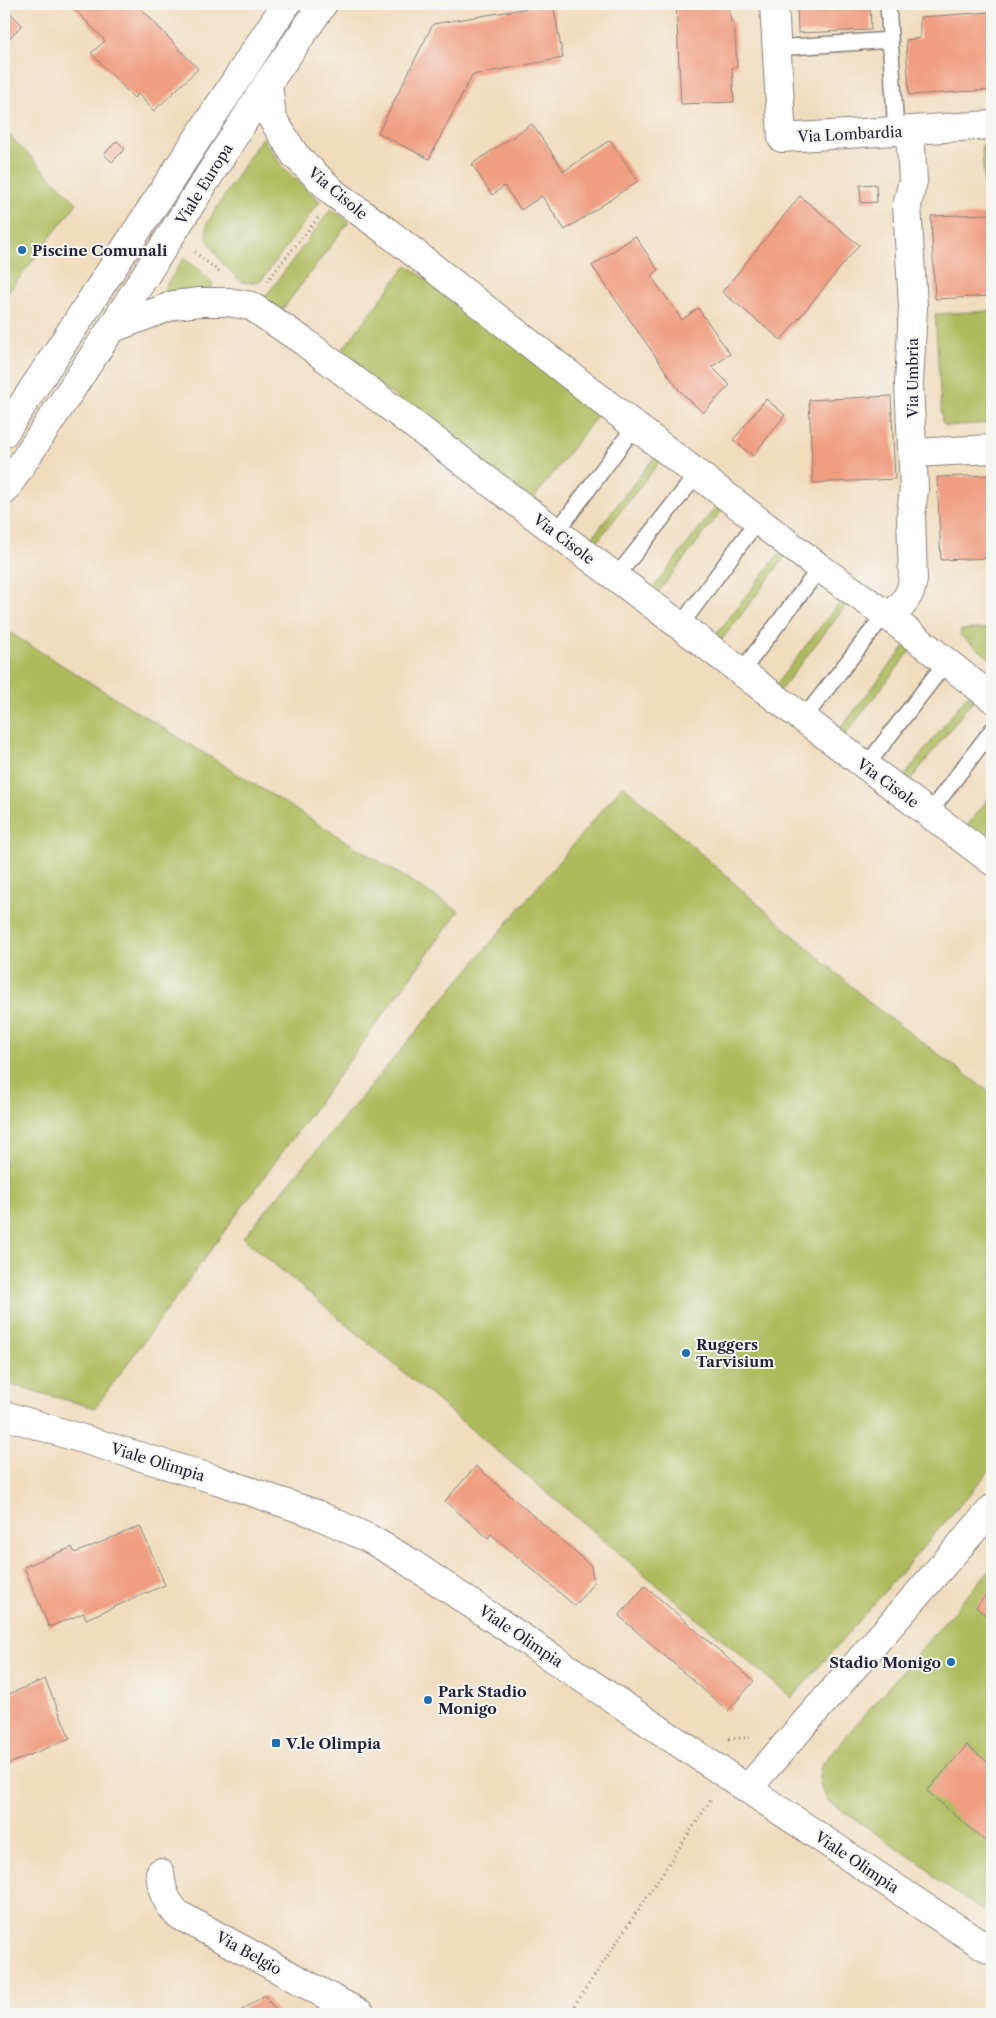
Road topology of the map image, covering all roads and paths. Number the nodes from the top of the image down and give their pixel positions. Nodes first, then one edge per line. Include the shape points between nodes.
1 (323, 4) edge
2 (774, 4) edge
3 (888, 4) edge
4 (281, 5) edge
5 (890, 40) junction
6 (776, 48) junction
7 (268, 83) junction
8 (992, 125) edge
9 (903, 131) junction
10 (322, 213) dead end
11 (262, 288) dead end
12 (111, 329) junction
13 (635, 426) junction
14 (4, 433) edge
15 (992, 449) edge
16 (913, 453) junction
17 (698, 473) junction
18 (9, 503) edge
19 (758, 520) junction
20 (4, 531) edge
21 (556, 533) junction
22 (820, 568) junction
23 (616, 577) junction
24 (888, 616) junction
25 (680, 626) junction
26 (946, 662) junction
27 (741, 672) junction
28 (992, 698) edge
29 (803, 719) junction
30 (992, 730) edge
31 (866, 766) junction
32 (929, 813) junction
33 (992, 861) edge
34 (4, 1415) edge
35 (992, 1509) edge
36 (748, 1788) junction
37 (713, 1798) dead end
38 (160, 1873) dead end
39 (992, 1951) edge
40 (361, 2014) edge
41 (569, 2014) edge

1 - 7 street, Viale Europa
2 - 6 street, Via Lombardia
3 - 5 lane
4 - 14 street, Viale Europa
5 - 6 lane
5 - 9 lane
6 - 9 street, Via Lombardia via 782,138
7 - 12 street, Viale Europa
7 - 13 street, Via Cisole via 272,118 295,155 335,194
8 - 9 street, Via Lombardia
9 - 16 street, Via Umbria via 913,181 908,205 914,306 909,384
10 - 11 path
12 - 18 street, Viale Europa
12 - 21 street, Via Cisole via 174,305 228,302 251,306 303,340
13 - 17 street, Via Cisole
13 - 21 lane
15 - 16 street
16 - 24 street, Via Umbria via 913,580 902,605
17 - 19 street, Via Cisole
17 - 23 lane
18 - 20 path
19 - 22 street, Via Cisole
19 - 25 lane
21 - 23 street, Via Cisole
22 - 24 street, Via Cisole
22 - 27 lane
23 - 25 street, Via Cisole
24 - 26 street, Via Cisole
24 - 29 lane via 878,623
25 - 27 street, Via Cisole
26 - 28 street, Via Cisole
26 - 31 lane
27 - 29 street, Via Cisole
29 - 31 street, Via Cisole
30 - 32 lane
31 - 32 street, Via Cisole
32 - 33 street, Via Cisole
34 - 36 street, Viale Olimpia via 249,1491 343,1526 406,1560
35 - 36 street
36 - 39 street, Viale Olimpia
37 - 41 path
38 - 40 street, Via Belgio via 161,1889 177,1914

